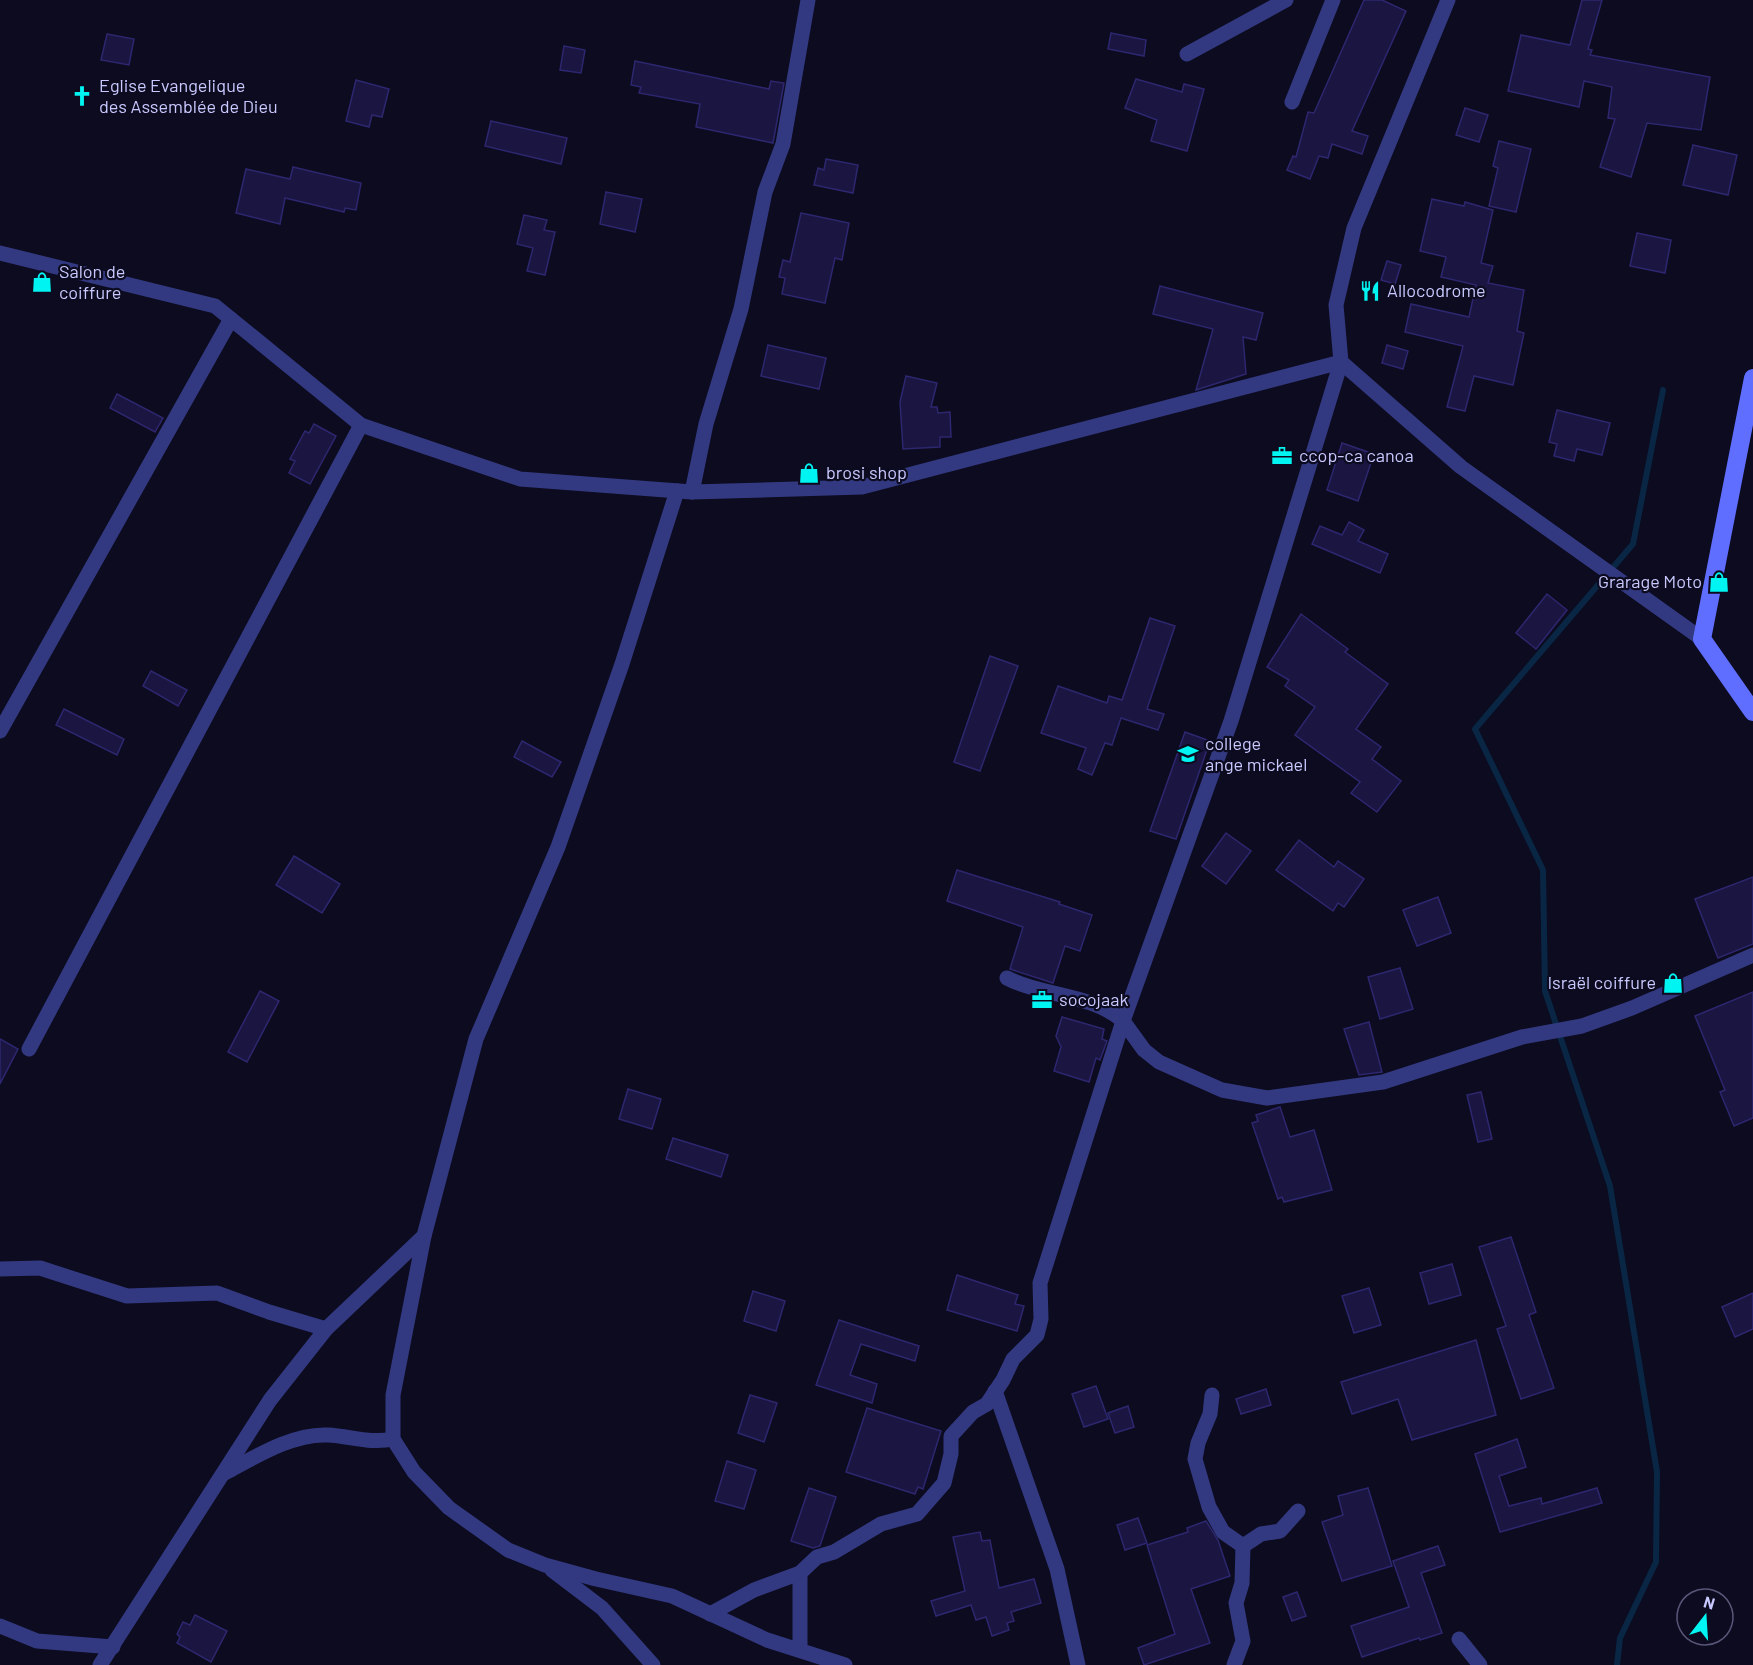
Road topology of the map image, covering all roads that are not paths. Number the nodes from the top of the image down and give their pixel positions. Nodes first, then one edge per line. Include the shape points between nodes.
1 (808, 0) edge
2 (1286, 0) edge
3 (1333, 0) edge
4 (1448, 0) edge
5 (1187, 54) dead end
6 (1292, 102) dead end
7 (0, 253) edge
8 (231, 319) junction
9 (1341, 362) junction
10 (1753, 378) edge
11 (362, 425) junction
12 (684, 491) junction
13 (1702, 639) junction
14 (1753, 712) edge
15 (0, 731) edge
16 (1753, 955) edge
17 (1007, 978) dead end
18 (1124, 1022) junction
19 (29, 1049) dead end
20 (424, 1236) junction
21 (0, 1269) edge
22 (326, 1329) junction
23 (995, 1392) junction
24 (1212, 1395) dead end
25 (393, 1439) junction
26 (225, 1473) junction
27 (1298, 1510) dead end
28 (1243, 1546) junction
29 (545, 1564) junction
30 (800, 1573) junction
31 (710, 1614) junction
32 (0, 1626) edge
33 (1459, 1639) dead end
34 (113, 1647) junction
35 (800, 1650) junction
36 (100, 1665) edge
37 (653, 1665) edge
38 (845, 1665) edge
39 (1078, 1665) edge
40 (1233, 1665) edge
41 (1480, 1665) edge

1 - 12 street via 783,144 765,192 741,309
2 - 5 street
3 - 6 street
4 - 9 street via 1354,228 1336,305
7 - 8 street via 215,306
8 - 11 street
8 - 15 street
9 - 12 street via 862,487
9 - 13 street via 1461,467
9 - 18 street via 1231,720
10 - 13 main road
11 - 12 street via 520,479
11 - 19 street
12 - 20 street via 558,847 476,1039
13 - 14 main road
16 - 18 street via 1581,1026 1522,1038 1383,1082 1267,1098 1222,1089 1159,1062 1144,1050
17 - 18 street via 1116,1014
18 - 23 street via 1040,1283 1040,1327 1037,1335 1012,1359
20 - 22 street
20 - 25 street via 393,1395
21 - 22 street via 40,1268 127,1296 217,1293
22 - 26 street via 270,1400
23 - 30 street via 951,1436 944,1483 917,1515 881,1524 834,1552 817,1557
23 - 39 street via 1057,1569
24 - 28 street via 1195,1459 1209,1507 1223,1532
25 - 26 street via 381,1442 325,1434 292,1442
25 - 29 street via 414,1472 449,1508 508,1550
26 - 34 street
27 - 28 street via 1280,1531 1261,1534
28 - 40 street via 1242,1583 1236,1603 1242,1641
29 - 31 street via 672,1596
29 - 37 street via 602,1608
30 - 31 street via 754,1590
30 - 35 street
31 - 35 street
32 - 34 street via 37,1641
33 - 41 street
34 - 36 street
35 - 38 street

